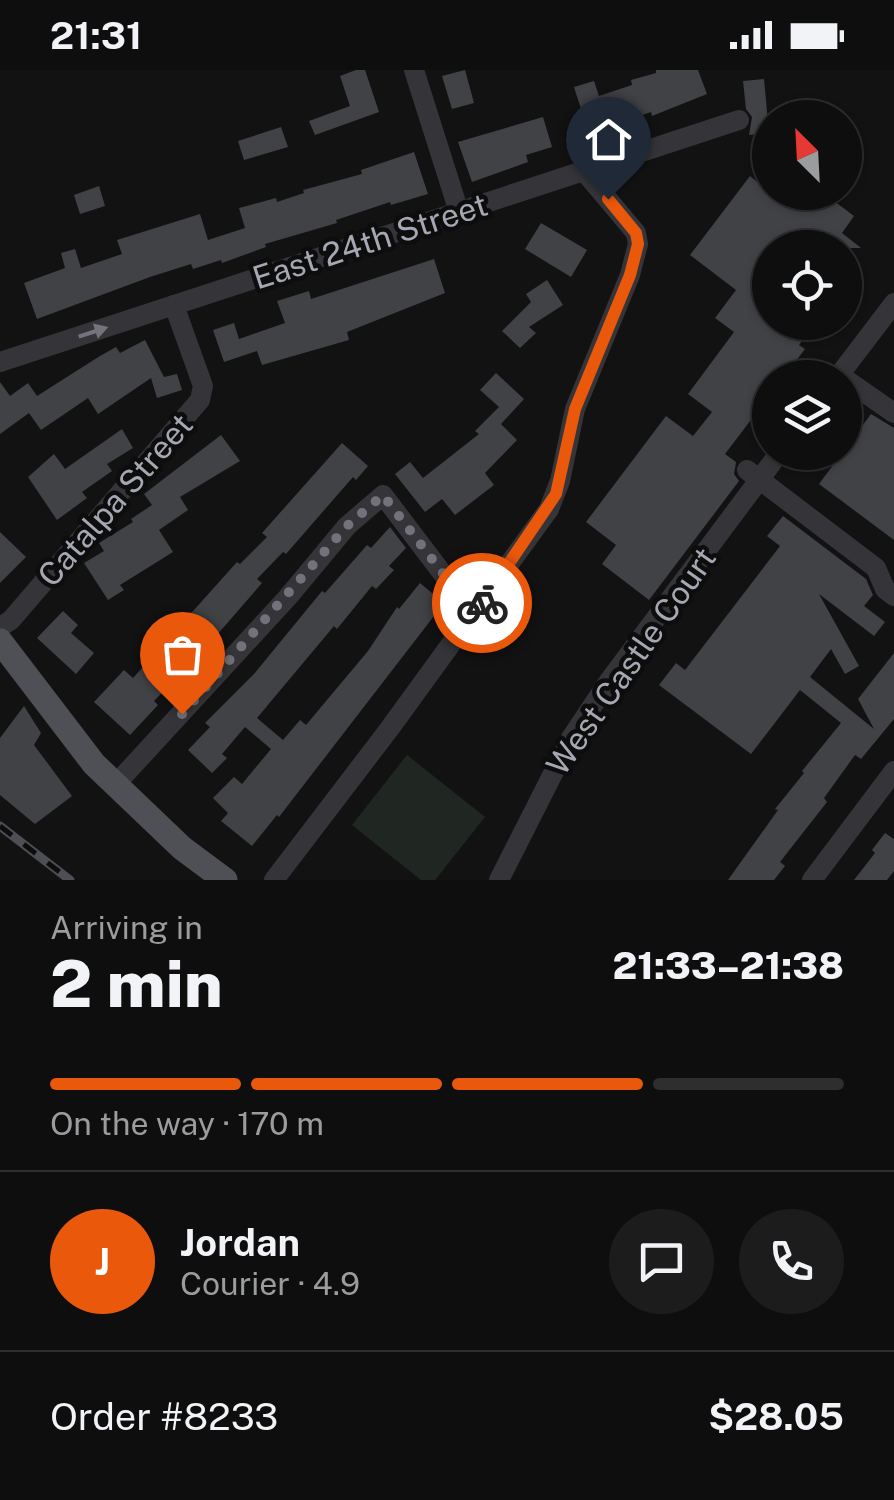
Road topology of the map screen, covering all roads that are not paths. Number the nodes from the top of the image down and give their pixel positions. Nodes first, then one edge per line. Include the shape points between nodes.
1 (414, 70) edge
2 (739, 120) dead end
3 (584, 171) junction
4 (458, 212) junction
5 (894, 302) edge
6 (174, 305) junction
7 (849, 360) edge
8 (0, 362) edge
9 (862, 391) edge
10 (894, 413) edge
11 (758, 470) edge
12 (753, 474) junction
13 (894, 558) edge
14 (886, 587) edge
15 (474, 614) junction
16 (0, 627) edge
17 (0, 641) edge
18 (894, 771) edge
19 (115, 786) junction
20 (224, 880) edge
21 (274, 880) edge
22 (500, 880) edge
23 (812, 880) edge

1 - 4 street
2 - 3 street, East 24th Street
3 - 4 street, East 24th Street
3 - 15 street via 636,233 636,253 575,409 556,494
4 - 6 street, East 24th Street
5 - 7 street
8 -> 6 street, East 24th Street
6 - 16 street, Catalpa Street via 203,386 200,400
9 - 10 street
11 - 12 street, West Castle Court
12 - 14 street via 876,568
12 - 22 street, West Castle Court via 570,738
13 - 14 street
15 - 19 street via 383,495 347,526
15 - 21 street
17 - 19 main road
18 - 23 street
19 - 20 main road

